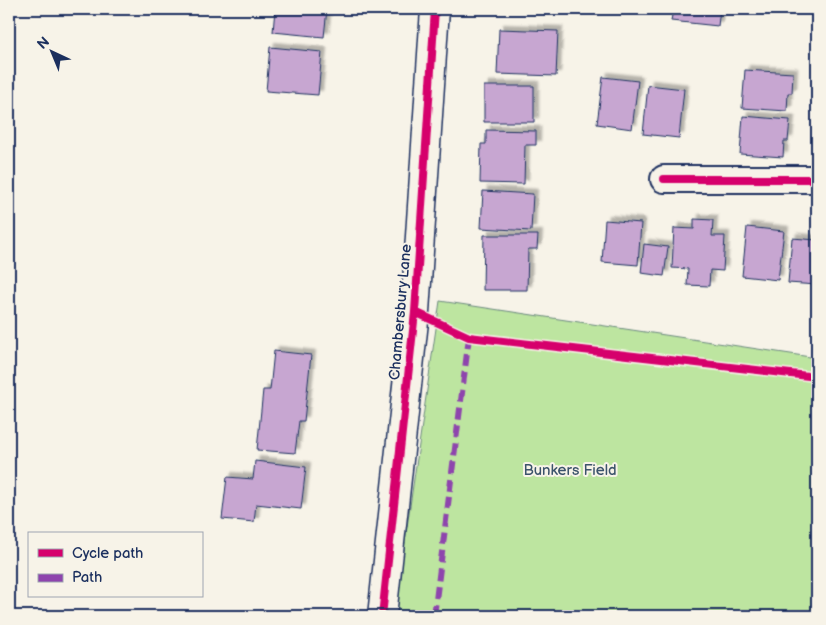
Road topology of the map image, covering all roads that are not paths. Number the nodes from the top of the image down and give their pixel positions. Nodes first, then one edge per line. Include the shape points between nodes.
1 (435, 9) edge
2 (664, 178) dead end
3 (817, 179) edge
4 (382, 616) edge

1 - 4 street, Chambersbury Lane via 415,312
2 - 3 street

